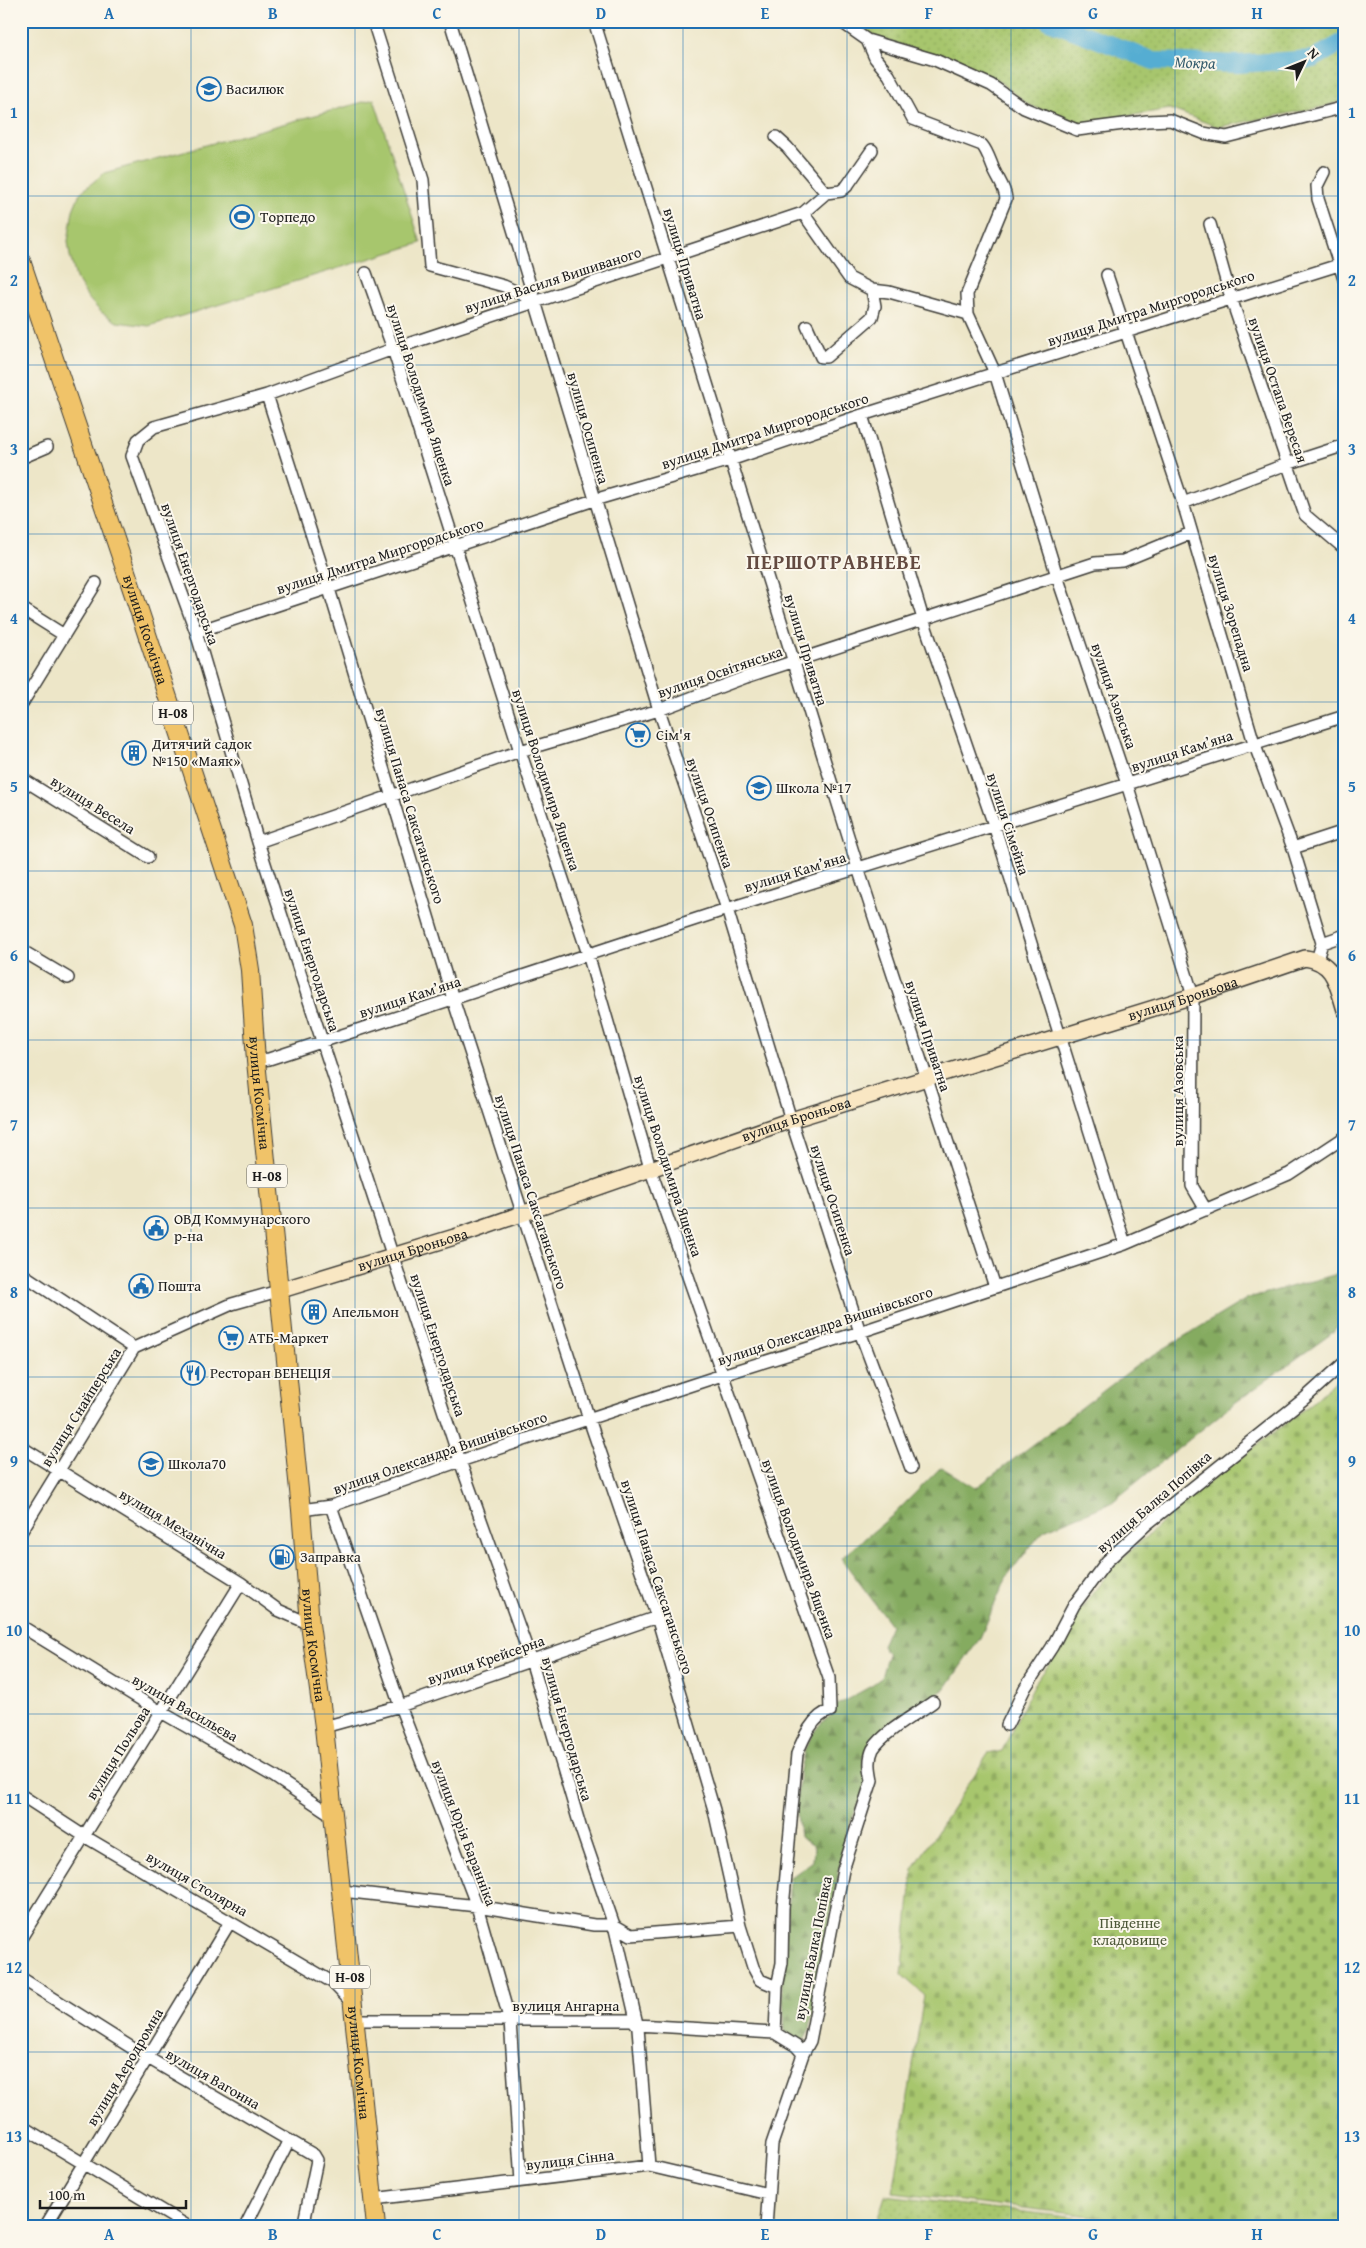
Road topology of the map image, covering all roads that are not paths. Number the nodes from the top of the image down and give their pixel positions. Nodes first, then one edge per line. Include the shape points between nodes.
1 (373, 21) edge
2 (450, 21) edge
3 (594, 21) edge
4 (840, 21) edge
5 (867, 40) junction
6 (1345, 108) edge
7 (776, 137) dead end
8 (872, 150) dead end
9 (1324, 172) dead end
10 (826, 193) junction
11 (803, 213) junction
12 (1210, 224) dead end
13 (667, 258) junction
14 (22, 262) edge
15 (1341, 264) edge
16 (366, 273) dead end
17 (1107, 275) dead end
18 (1345, 282) edge
19 (872, 290) junction
20 (1231, 298) junction
21 (536, 301) junction
22 (968, 314) junction
23 (807, 326) dead end
24 (1126, 333) junction
25 (393, 349) junction
26 (994, 374) junction
27 (267, 395) junction
28 (862, 415) junction
29 (1345, 445) edge
30 (47, 447) dead end
31 (132, 456) joint
32 (21, 458) edge
33 (730, 460) junction
34 (1286, 464) junction
35 (594, 500) junction
36 (1183, 503) junction
37 (1192, 533) junction
38 (454, 547) junction
39 (1345, 549) edge
40 (1058, 576) junction
41 (96, 583) dead end
42 (329, 589) junction
43 (21, 608) edge
44 (922, 619) junction
45 (196, 632) junction
46 (64, 635) junction
47 (794, 662) junction
48 (21, 705) edge
49 (659, 710) junction
50 (1345, 716) edge
51 (1254, 743) junction
52 (520, 751) junction
53 (21, 778) edge
54 (1127, 784) junction
55 (391, 796) junction
56 (994, 825) junction
57 (1345, 831) edge
58 (258, 842) junction
59 (1293, 848) junction
60 (148, 857) dead end
61 (858, 868) junction
62 (726, 909) junction
63 (1345, 935) edge
64 (1322, 943) junction
65 (21, 950) edge
66 (588, 954) junction
67 (1317, 960) junction
68 (68, 978) dead end
69 (1193, 996) junction
70 (453, 999) junction
71 (1345, 1010) edge
72 (1060, 1037) junction
73 (322, 1041) junction
74 (256, 1061) junction
75 (926, 1077) junction
76 (791, 1120) junction
77 (1345, 1137) edge
78 (650, 1168) junction
79 (1206, 1210) junction
80 (522, 1213) junction
81 (1125, 1244) junction
82 (393, 1257) junction
83 (21, 1273) edge
84 (994, 1286) junction
85 (278, 1291) junction
86 (860, 1332) junction
87 (134, 1348) junction
88 (1345, 1362) edge
89 (722, 1375) junction
90 (589, 1419) junction
91 (21, 1447) edge
92 (460, 1461) junction
93 (911, 1468) dead end
94 (58, 1472) junction
95 (330, 1506) junction
96 (301, 1510) junction
97 (21, 1532) edge
98 (241, 1583) junction
99 (657, 1617) junction
100 (310, 1624) junction
101 (21, 1626) edge
102 (532, 1660) junction
103 (933, 1702) dead end
104 (400, 1706) junction
105 (161, 1712) junction
106 (1007, 1725) dead end
107 (324, 1727) junction
108 (21, 1795) edge
109 (333, 1816) junction
110 (84, 1836) junction
111 (342, 1891) junction
112 (477, 1906) junction
113 (230, 1922) junction
114 (614, 1925) junction
115 (740, 1926) junction
116 (21, 1938) edge
117 (21, 1978) edge
118 (777, 1987) junction
119 (354, 2012) junction
120 (510, 2021) junction
121 (637, 2025) junction
122 (775, 2033) junction
123 (803, 2054) junction
124 (148, 2058) junction
125 (21, 2126) edge
126 (289, 2140) junction
127 (84, 2163) junction
128 (649, 2166) junction
129 (521, 2181) junction
130 (768, 2194) junction
131 (373, 2199) junction
132 (45, 2227) edge
133 (188, 2227) edge
134 (245, 2227) edge
135 (303, 2227) edge
136 (376, 2227) edge
137 (766, 2227) edge

1 - 21 street via 423,180 430,266 504,286
2 - 21 street, вулиця Осипенка
3 - 13 street, вулиця Приватна
4 - 5 street
5 - 6 street via 934,60 991,85 1024,108 1077,130 1170,120 1203,133 1226,137
5 - 22 street via 913,119 982,145 1002,181 1006,199 967,294
7 - 10 street
8 - 10 street via 847,186 841,191
9 - 15 street via 1318,186 1318,200
10 - 11 street
11 - 13 street, вулиця Василя Вишиваного
11 - 19 street via 848,278
12 - 20 street, вулиця Остапа Вересая
13 - 21 street, вулиця Василя Вишиваного
13 - 33 street, вулиця Приватна
14 - 74 main road, вулиця Космічна / Н-08 via 243,925 250,970
15 - 18 street
15 - 20 street, вулиця Дмитра Миргородського
16 - 25 street, вулиця Володимира Ященка
17 - 24 street, вулиця Зорепадна
19 - 22 street
19 - 23 street via 872,317 826,357 817,353
20 - 24 street, вулиця Дмитра Миргородського
20 - 34 street, вулиця Остапа Вересая
21 - 25 street, вулиця Василя Вишиваного
21 - 35 street, вулиця Осипенка
22 - 26 street, вулиця Азовська
24 - 26 street, вулиця Дмитра Миргородського
24 - 36 street, вулиця Зорепадна
25 - 27 street, вулиця Василя Вишиваного
25 - 38 street, вулиця Володимира Ященка
26 - 28 street, вулиця Дмитра Миргородського
26 - 40 street, вулиця Азовська
27 - 31 street, вулиця Василя Вишиваного via 154,427 138,440
27 - 42 street, вулиця Панаса Саксаганського
28 - 33 street, вулиця Дмитра Миргородського
28 - 44 street, вулиця Сімейна
29 - 34 street
30 - 32 street
31 - 45 street, вулиця Енергодарська
33 - 35 street, вулиця Дмитра Миргородського
33 - 47 street, вулиця Приватна
34 - 36 street
34 - 39 street, вулиця Остапа Вересая via 1305,515
35 - 38 street, вулиця Дмитра Миргородського
35 - 49 street, вулиця Осипенка
36 - 37 street, вулиця Зорепадна
37 - 40 street, вулиця Освітянська via 1123,561 1095,563
37 - 51 street, вулиця Зорепадна
38 - 42 street, вулиця Дмитра Миргородського
38 - 52 street, вулиця Володимира Ященка
40 - 44 street, вулиця Освітянська
40 - 54 street, вулиця Азовська
41 - 46 street
42 - 45 street, вулиця Дмитра Миргородського
42 - 55 street, вулиця Панаса Саксаганського
43 - 46 street
44 - 47 street, вулиця Освітянська
44 - 56 street, вулиця Сімейна
45 - 58 street, вулиця Енергодарська
46 - 48 street
47 - 49 street, вулиця Освітянська
47 - 61 street, вулиця Приватна
49 - 52 street, вулиця Освітянська
49 - 62 street, вулиця Осипенка
50 - 51 street, вулиця Кам’яна
51 - 54 street, вулиця Кам’яна
51 - 59 street, вулиця Зорепадна
52 - 55 street, вулиця Освітянська
52 - 66 street, вулиця Володимира Ященка
53 - 60 street, вулиця Весела
54 - 56 street, вулиця Кам’яна
54 - 69 street, вулиця Азовська
55 - 58 street, вулиця Освітянська
55 - 70 street, вулиця Панаса Саксаганського
56 - 61 street, вулиця Кам’яна
56 - 72 street, вулиця Сімейна
57 - 59 street
58 - 73 street, вулиця Енергодарська
59 - 64 street, вулиця Зорепадна
61 - 62 street, вулиця Кам’яна
61 - 75 street, вулиця Приватна
62 - 66 street, вулиця Кам’яна
62 - 76 street, вулиця Осипенка
63 - 64 street
64 - 67 street
65 - 68 street
66 - 70 street, вулиця Кам’яна
66 - 78 street, вулиця Володимира Ященка
67 - 69 street, вулиця Броньова via 1305,958
67 - 71 street via 1331,972
69 - 72 street, вулиця Броньова
69 - 79 street, вулиця Азовська via 1192,1186
70 - 73 street, вулиця Кам’яна
70 - 80 street, вулиця Панаса Саксаганського
72 - 75 street, вулиця Броньова
72 - 81 street, вулиця Сімейна
73 - 74 street, вулиця Кам’яна
73 - 82 street, вулиця Енергодарська
74 - 85 main road, вулиця Космічна / Н-08
75 - 76 street, вулиця Броньова
75 - 84 street, вулиця Приватна
76 - 78 street, вулиця Броньова
76 - 86 street, вулиця Осипенка
77 - 79 street, вулиця Олександра Вишнівського via 1288,1174
78 - 80 street, вулиця Броньова
78 - 89 street, вулиця Володимира Ященка
79 - 81 street, вулиця Олександра Вишнівського
80 - 82 street, вулиця Броньова
80 - 90 street, вулиця Панаса Саксаганського
81 - 84 street, вулиця Олександра Вишнівського
82 - 85 street, вулиця Броньова
82 - 92 street, вулиця Енергодарська
83 - 87 street
84 - 86 street, вулиця Олександра Вишнівського
85 - 87 street via 232,1304
85 - 96 main road, вулиця Космічна / Н-08
86 - 89 street, вулиця Олександра Вишнівського
86 - 93 street, вулиця Осипенка
87 - 94 street, вулиця Снайперська
88 - 106 street, вулиця Балка Попівка via 1306,1398 1148,1524 1107,1561 1074,1605
89 - 90 street, вулиця Олександра Вишнівського
89 - 118 street, вулиця Володимира Ященка via 829,1678 830,1711 820,1714 802,1740 797,1754 782,1963
90 - 92 street, вулиця Олександра Вишнівського
90 - 99 street, вулиця Панаса Саксаганського
91 - 94 street, вулиця Механічна
92 - 95 street, вулиця Олександра Вишнівського
92 - 102 street, вулиця Енергодарська
94 - 97 street, вулиця Снайперська
94 - 98 street, вулиця Механічна
95 - 96 street, вулиця Олександра Вишнівського
95 - 104 street, вулиця Юрія Баранніка
96 - 100 main road, вулиця Космічна / Н-08
98 - 100 street, вулиця Механічна via 278,1610
98 - 105 street, вулиця Польова
99 - 102 street, вулиця Крейсерна
99 - 115 street, вулиця Панаса Саксаганського via 714,1810
100 - 107 main road, вулиця Космічна / Н-08
101 - 105 street, вулиця Васильєва
102 - 104 street, вулиця Крейсерна
102 - 114 street, вулиця Енергодарська via 581,1829
103 - 123 street, вулиця Балка Попівка via 872,1750 869,1765 872,1780 843,1870 818,2007 810,2042
104 - 107 street, вулиця Крейсерна
104 - 112 street, вулиця Юрія Баранніка
105 - 109 street, вулиця Васильєва via 273,1776
105 - 110 street, вулиця Польова
107 - 109 main road, вулиця Космічна / Н-08
108 - 110 street, вулиця Столярна
109 - 111 main road, вулиця Космічна / Н-08
110 - 113 street, вулиця Столярна
110 - 116 street, вулиця Польова
111 - 112 street
111 - 119 main road, вулиця Космічна / Н-08
112 - 114 street via 558,1921
112 - 120 street, вулиця Юрія Баранніка
113 - 119 street, вулиця Столярна via 332,1982
113 - 124 street, вулиця Аеродромна
114 - 115 street via 631,1935
114 - 121 street, вулиця Енергодарська
115 - 118 street, вулиця Панаса Саксаганського via 760,1980
117 - 124 street, вулиця Вагонна
118 - 122 street, вулиця Володимира Ященка
119 - 120 street, вулиця Ангарна
119 - 131 main road, вулиця Космічна / Н-08
120 - 121 street, вулиця Ангарна via 633,2020
120 - 129 street, вулиця Юрія Баранніка
121 - 122 street, вулиця Ангарна
121 - 128 street, вулиця Енергодарська
122 - 123 street
123 - 130 street, вулиця Балка Попівка via 772,2144
124 - 126 street, вулиця Вагонна
124 - 127 street, вулиця Аеродромна
125 - 127 street
126 - 134 street
126 - 135 street, вулиця Вагонна via 317,2160
127 - 132 street, вулиця Аеродромна
127 - 133 street
128 - 129 street, вулиця Сінна
128 - 130 street, вулиця Сінна
129 - 131 street, вулиця Сінна
130 - 137 street, вулиця Балка Попівка
131 - 136 main road, вулиця Космічна / Н-08

